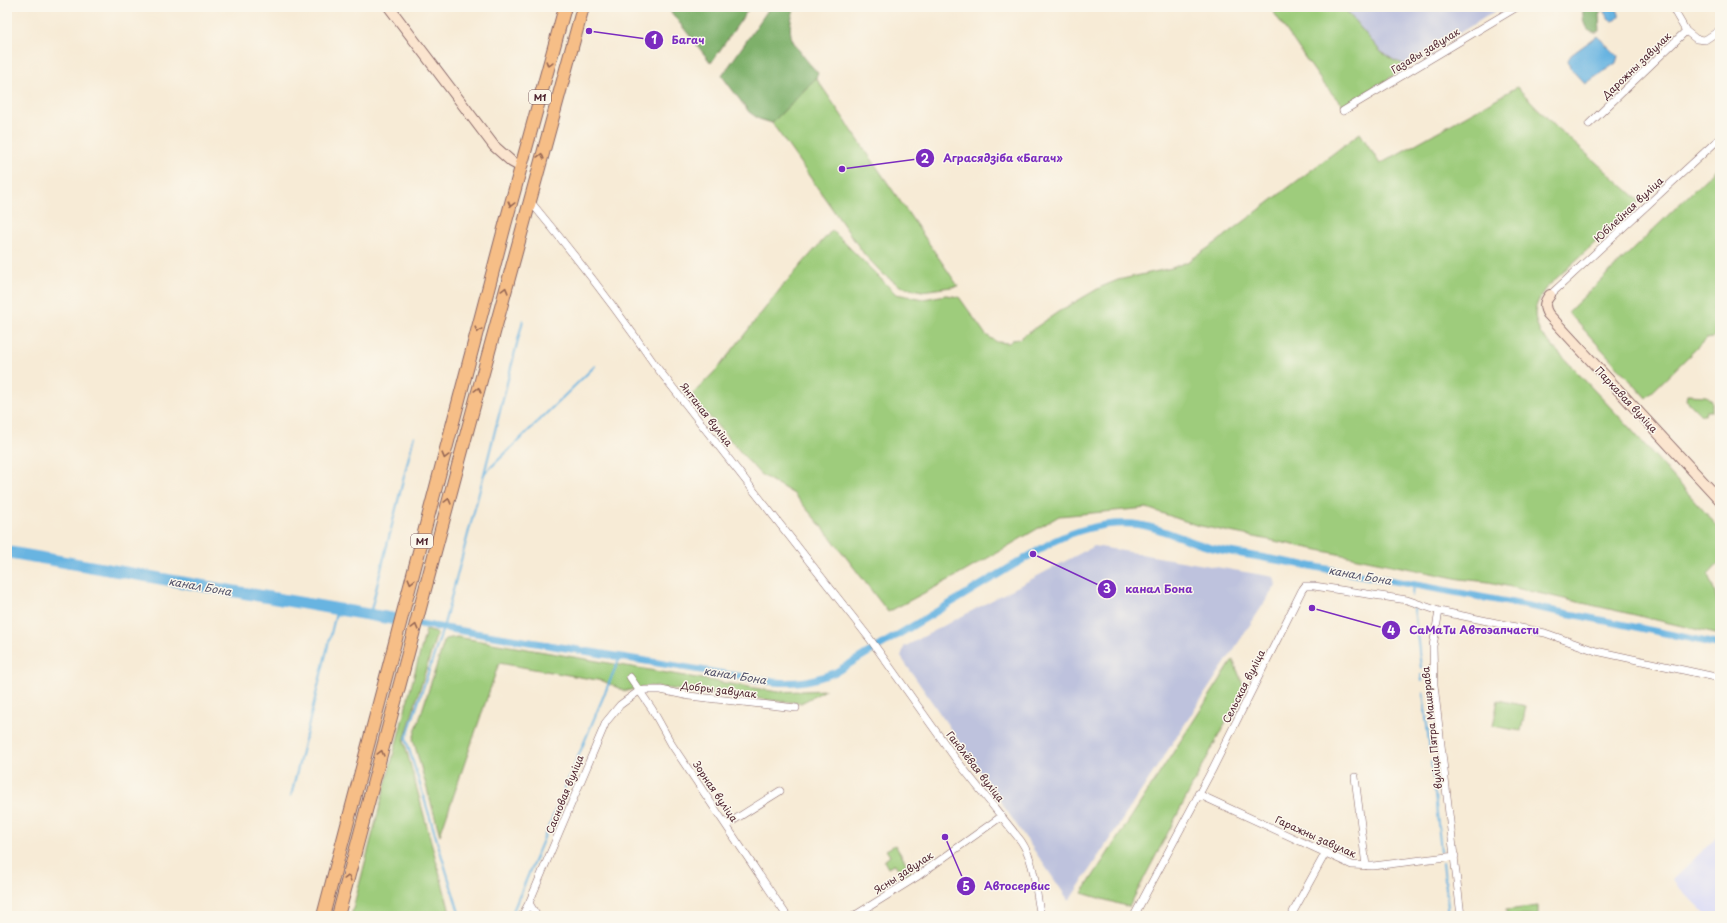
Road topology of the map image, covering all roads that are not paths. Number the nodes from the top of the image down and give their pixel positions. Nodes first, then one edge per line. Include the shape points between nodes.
1 (389, 7) edge
2 (565, 7) edge
3 (583, 7) edge
4 (1517, 7) edge
5 (1672, 7) edge
6 (1720, 30) edge
7 (1686, 31) junction
8 (1343, 111) dead end
9 (1589, 124) dead end
10 (1720, 138) edge
11 (521, 167) junction
12 (530, 201) junction
13 (1550, 295) joint
14 (1720, 500) edge
15 (1439, 611) junction
16 (870, 639) joint
17 (630, 677) dead end
18 (1720, 678) edge
19 (639, 691) junction
20 (796, 708) dead end
21 (1355, 777) dead end
22 (780, 790) dead end
23 (1198, 794) junction
24 (1002, 816) junction
25 (726, 825) junction
26 (1326, 852) junction
27 (1455, 856) junction
28 (1366, 866) junction
29 (530, 903) junction
30 (1293, 912) dead end
31 (323, 916) edge
32 (338, 916) edge
33 (522, 916) edge
34 (537, 916) edge
35 (787, 916) edge
36 (854, 916) edge
37 (1041, 916) edge
38 (1134, 916) edge
39 (1461, 916) edge

1 - 11 street via 494,146
2 -> 11 highway, М1
12 -> 3 highway, М1
4 - 8 street, Газавы завулак
5 - 7 street
6 - 7 street, Дарожны завулак via 1705,40 1696,39
7 - 9 street, Дарожны завулак
10 - 13 street, Юбілейная вуліца
11 -> 31 highway, М1
12 - 16 street, Янтаная вуліца
32 -> 12 highway, М1
13 - 14 street, Паркавая вуліца via 1545,304 1548,314
15 - 18 street via 1545,633 1596,651
15 - 23 street, Сельская вуліца via 1407,600 1305,586
15 - 27 street, вуліца Пятра Машэрава via 1433,646 1434,685
16 - 24 street, Гандлёвая вуліца via 955,758
17 - 19 street, Зорная вуліца
19 - 20 street, Добры завулак via 661,690 689,696
19 - 25 street, Зорная вуліца
19 - 29 street, Сасновая вуліца via 620,705 606,722
21 - 28 street
22 - 25 street
23 - 26 street, Гаражны завулак
23 - 38 street, Сельская вуліца
24 - 36 street, Ясны завулак via 918,876
24 - 37 street, Гандлёвая вуліца via 1027,850
25 - 35 street, Зорная вуліца
26 - 28 street, Гаражны завулак via 1352,865
26 - 30 street
27 - 28 street, Гаражны завулак
27 - 39 street, вуліца Пятра Машэрава
29 - 33 street, Сасновая вуліца
29 - 34 street

